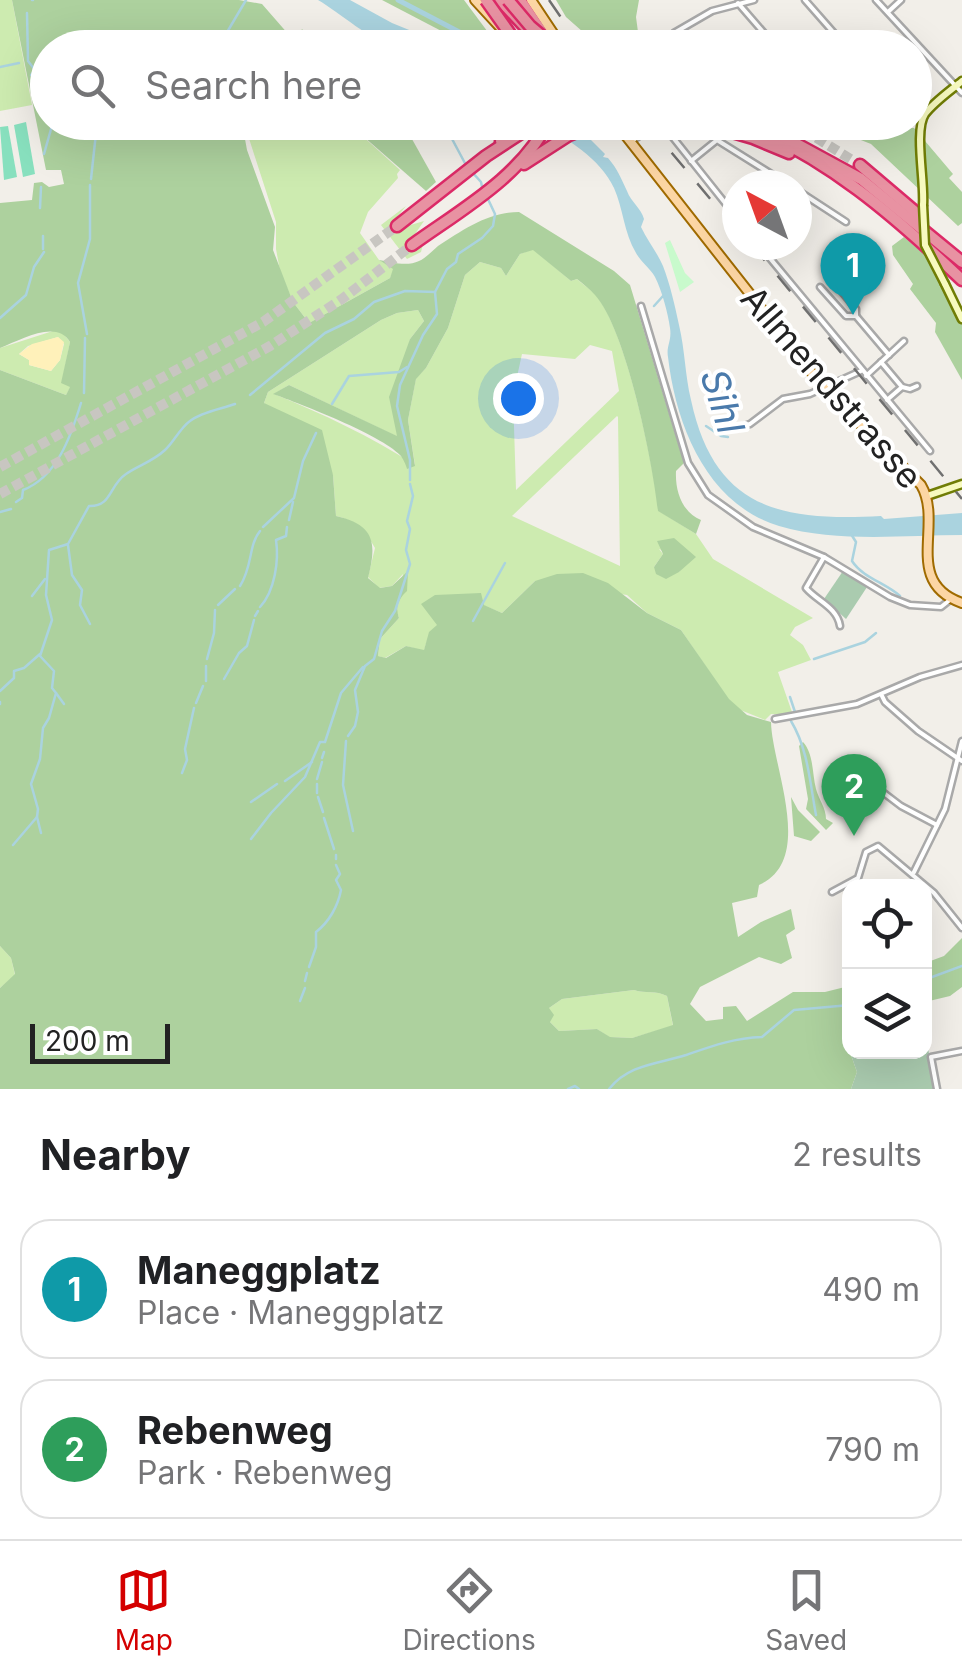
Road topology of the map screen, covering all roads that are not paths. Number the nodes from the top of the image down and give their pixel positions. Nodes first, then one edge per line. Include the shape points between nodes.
1 (475, 0) edge
2 (486, 0) edge
3 (500, 0) edge
4 (508, 0) edge
5 (520, 0) edge
6 (530, 0) edge
7 (754, 0) edge
8 (805, 0) edge
9 (876, 0) edge
10 (901, 0) edge
11 (738, 3) junction
12 (888, 12) junction
13 (500, 30) edge
14 (508, 30) edge
15 (533, 30) edge
16 (534, 30) edge
17 (541, 30) edge
18 (544, 30) edge
19 (679, 30) edge
20 (761, 30) edge
21 (831, 30) edge
22 (905, 30) edge
23 (932, 58) edge
24 (960, 87) edge
25 (932, 107) edge
26 (500, 140) edge
27 (510, 140) edge
28 (538, 140) edge
29 (560, 140) edge
30 (634, 140) edge
31 (676, 140) edge
32 (756, 140) edge
33 (778, 140) edge
34 (790, 140) edge
35 (921, 140) edge
36 (631, 142) joint
37 (486, 156) junction
38 (691, 161) junction
39 (860, 165) tunnel mouth
40 (765, 170) edge
41 (848, 183) junction
42 (494, 184) junction
43 (722, 199) edge
44 (812, 200) edge
45 (846, 222) dead end
46 (397, 226) tunnel mouth
47 (412, 245) tunnel mouth
48 (771, 260) edge
49 (962, 262) edge
50 (962, 280) edge
51 (834, 282) dead end
52 (820, 287) dead end
53 (641, 306) dead end
54 (856, 316) junction
55 (962, 319) edge
56 (904, 341) dead end
57 (889, 355) junction
58 (881, 362) junction
59 (862, 371) junction
60 (866, 376) junction
61 (916, 386) dead end
62 (822, 387) junction
63 (902, 387) junction
64 (887, 400) junction
65 (738, 428) dead end
66 (930, 451) dead end
67 (962, 484) edge
68 (927, 496) junction
69 (824, 557) junction
70 (951, 599) junction
71 (962, 603) edge
72 (840, 626) dead end
73 (962, 665) edge
74 (882, 696) junction
75 (775, 720) dead end
76 (962, 741) edge
77 (959, 760) edge
78 (854, 772) dead end
79 (937, 825) junction
80 (913, 872) junction
81 (832, 892) dead end
82 (962, 928) edge
83 (962, 1051) edge
84 (937, 1089) edge

1 - 13 main road
2 - 14 highway, bridge
3 - 15 highway, bridge
4 - 16 highway, bridge
5 - 17 highway, bridge
6 - 18 main road
7 - 11 street
8 - 21 street
9 - 12 street
10 - 12 street
11 - 19 street
11 - 20 street
12 - 22 street
23 - 24 street
24 - 25 main road, bridge
26 - 37 highway
27 - 37 highway
28 - 42 highway
29 - 42 highway
30 - 36 street
31 - 38 street
32 - 41 highway
33 - 41 highway
34 - 49 highway via 861,179
35 - 55 main road, bridge via 924,245
36 - 62 main road, Allmendstrasse
37 - 46 highway
38 - 40 street via 716,140
38 - 43 street
39 - 49 highway
41 - 50 highway
42 - 47 highway
44 - 45 street
48 - 59 street
51 - 54 street
52 - 54 street via 846,316
53 - 69 street via 700,486 753,526
54 - 57 street
56 - 57 street
57 - 58 street
58 - 60 street
58 - 63 street
59 - 60 street
59 - 62 street
60 - 64 street
61 - 63 street
62 - 65 street via 783,399
62 - 68 main road, Allmendstrasse
63 - 64 street
64 - 66 street
67 - 68 main road
68 - 70 main road, Allmendstrasse via 933,581
69 - 70 street via 904,604 941,608
69 - 72 street via 806,588 828,605
70 - 71 main road
73 - 74 street
74 - 75 street
74 - 77 street
76 - 77 street
77 - 79 street
78 - 79 street
79 - 80 street
80 - 81 street via 874,846 858,878
80 - 82 street
83 - 84 street via 930,1057

